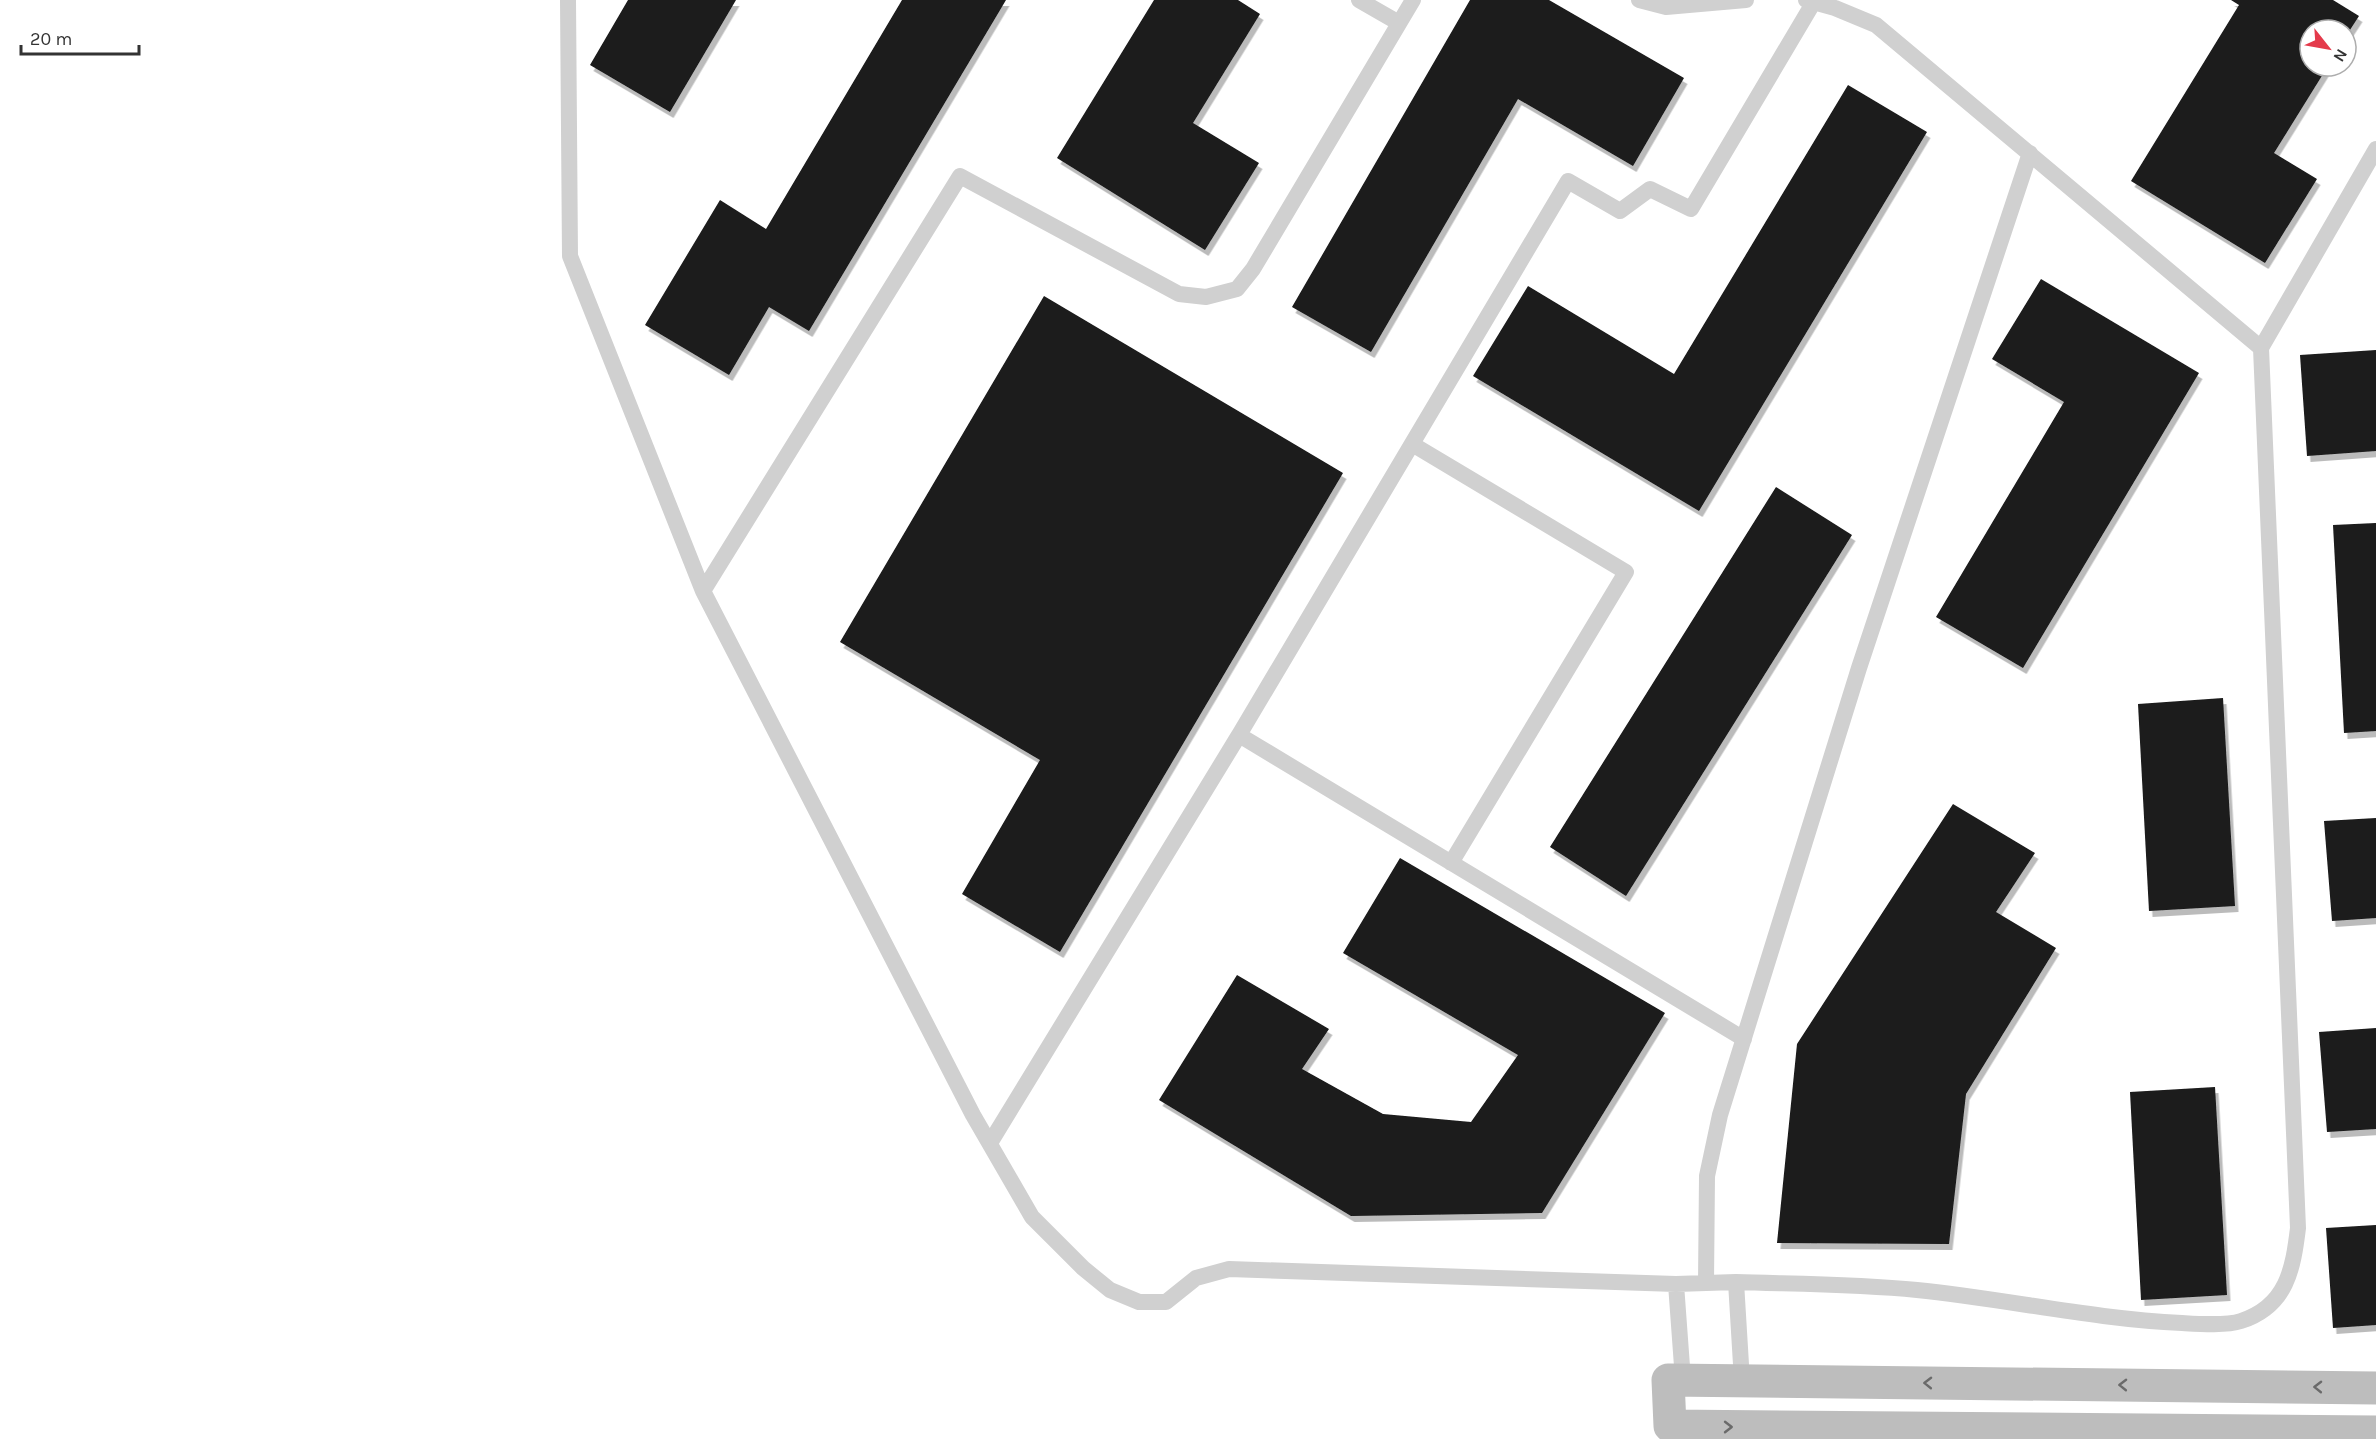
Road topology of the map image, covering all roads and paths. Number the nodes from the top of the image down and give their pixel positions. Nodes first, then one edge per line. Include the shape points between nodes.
1 (568, 0) edge
2 (1359, 0) edge
3 (1413, 0) edge
4 (1639, 0) edge
5 (1746, 0) edge
6 (1811, 1) edge
7 (1399, 23) junction
8 (2376, 149) edge
9 (2030, 153) junction
10 (2261, 348) junction
11 (1412, 444) junction
12 (702, 591) junction
13 (1239, 735) junction
14 (1451, 863) junction
15 (1744, 1039) junction
16 (990, 1143) junction
17 (1736, 1282) junction
18 (1706, 1283) junction
19 (1676, 1284) junction
20 (1683, 1380) junction
21 (1742, 1381) junction
22 (2376, 1388) edge
23 (2376, 1432) edge

1 - 12 lane via 570,256
2 - 7 lane
3 - 7 lane
4 - 5 lane via 1665,7
6 - 9 lane via 1876,26
6 - 11 lane via 1691,209 1650,189 1620,211 1568,181
7 - 12 lane via 1237,289 1206,297 1179,294 960,176
8 - 10 lane
9 - 10 lane
9 - 15 lane via 1859,668
10 - 17 lane via 2298,1228 2294,1263 2285,1288 2265,1308 2240,1322 2203,1324 2145,1322 1916,1290
11 - 13 lane
11 - 14 lane via 1626,572
12 - 16 lane
13 - 14 lane
13 - 16 lane
14 - 15 lane
15 - 18 lane via 1720,1115 1707,1176
16 - 19 lane via 1032,1217 1083,1269 1110,1290 1138,1302 1166,1302 1196,1278 1229,1269
17 - 18 lane
17 - 21 lane
18 - 19 lane
19 - 20 lane
20 - 21 street
20 -> 23 street via 1668,1380 1670,1426
22 -> 21 street

